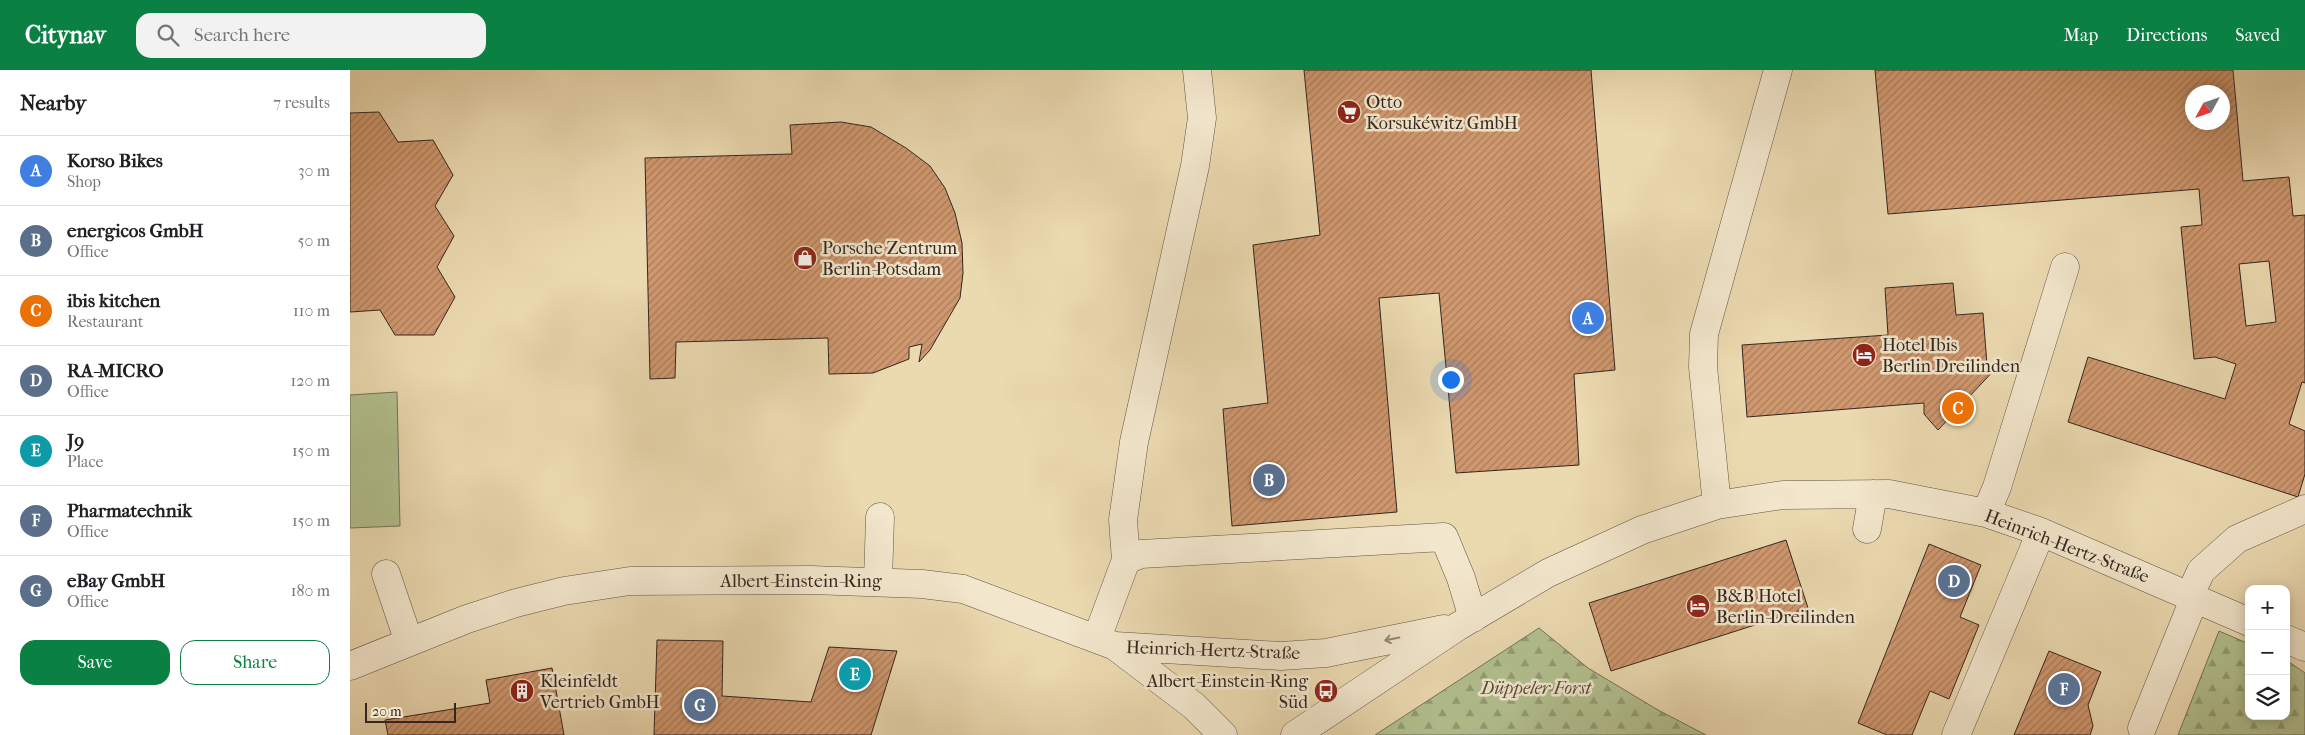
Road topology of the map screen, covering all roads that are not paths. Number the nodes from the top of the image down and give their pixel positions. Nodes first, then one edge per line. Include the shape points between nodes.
1 (1197, 70) edge
2 (1778, 70) edge
3 (2065, 267) dead end
4 (1872, 494) junction
5 (1718, 505) junction
6 (2305, 509) edge
7 (1986, 512) junction
8 (880, 517) dead end
9 (1867, 529) dead end
10 (2041, 532) junction
11 (1126, 560) junction
12 (386, 574) dead end
13 (878, 581) junction
14 (2193, 596) junction
15 (2245, 620) edge
16 (1465, 622) junction
17 (2290, 641) edge
18 (409, 642) junction
19 (1106, 642) junction
20 (2305, 648) edge
21 (350, 666) edge
22 (2142, 728) dead end
23 (1222, 734) edge
24 (1295, 735) edge
25 (1956, 735) edge

1 - 11 street via 1202,118 1195,166 1128,441 1123,520
2 - 5 street via 1704,334 1703,367
3 - 7 street via 1997,487
4 - 5 street, Heinrich-Hertz-Straße via 1784,495
4 - 7 street, Heinrich-Hertz-Straße via 1890,494
4 - 9 street
5 - 16 street, Heinrich-Hertz-Straße via 1642,530 1548,573
6 - 14 street via 2237,540 2201,571
7 - 10 street, Heinrich-Hertz-Straße
8 - 13 street
10 - 14 street, Heinrich-Hertz-Straße
10 - 25 street
11 - 16 street via 1141,554 1444,537 1461,578
11 - 19 street
12 - 18 street
13 - 18 street, Albert-Einstein-Ring via 630,581 564,591 516,603
13 - 19 street, Albert-Einstein-Ring via 963,589
14 - 15 street, Heinrich-Hertz-Straße
14 - 22 street
16 -> 19 street, Heinrich-Hertz-Straße via 1326,652 1281,656
16 - 24 street, Heinrich-Hertz-Straße
17 - 20 street
18 - 21 street, Albert-Einstein-Ring
19 - 23 street, Albert-Einstein-Ring via 1194,706

